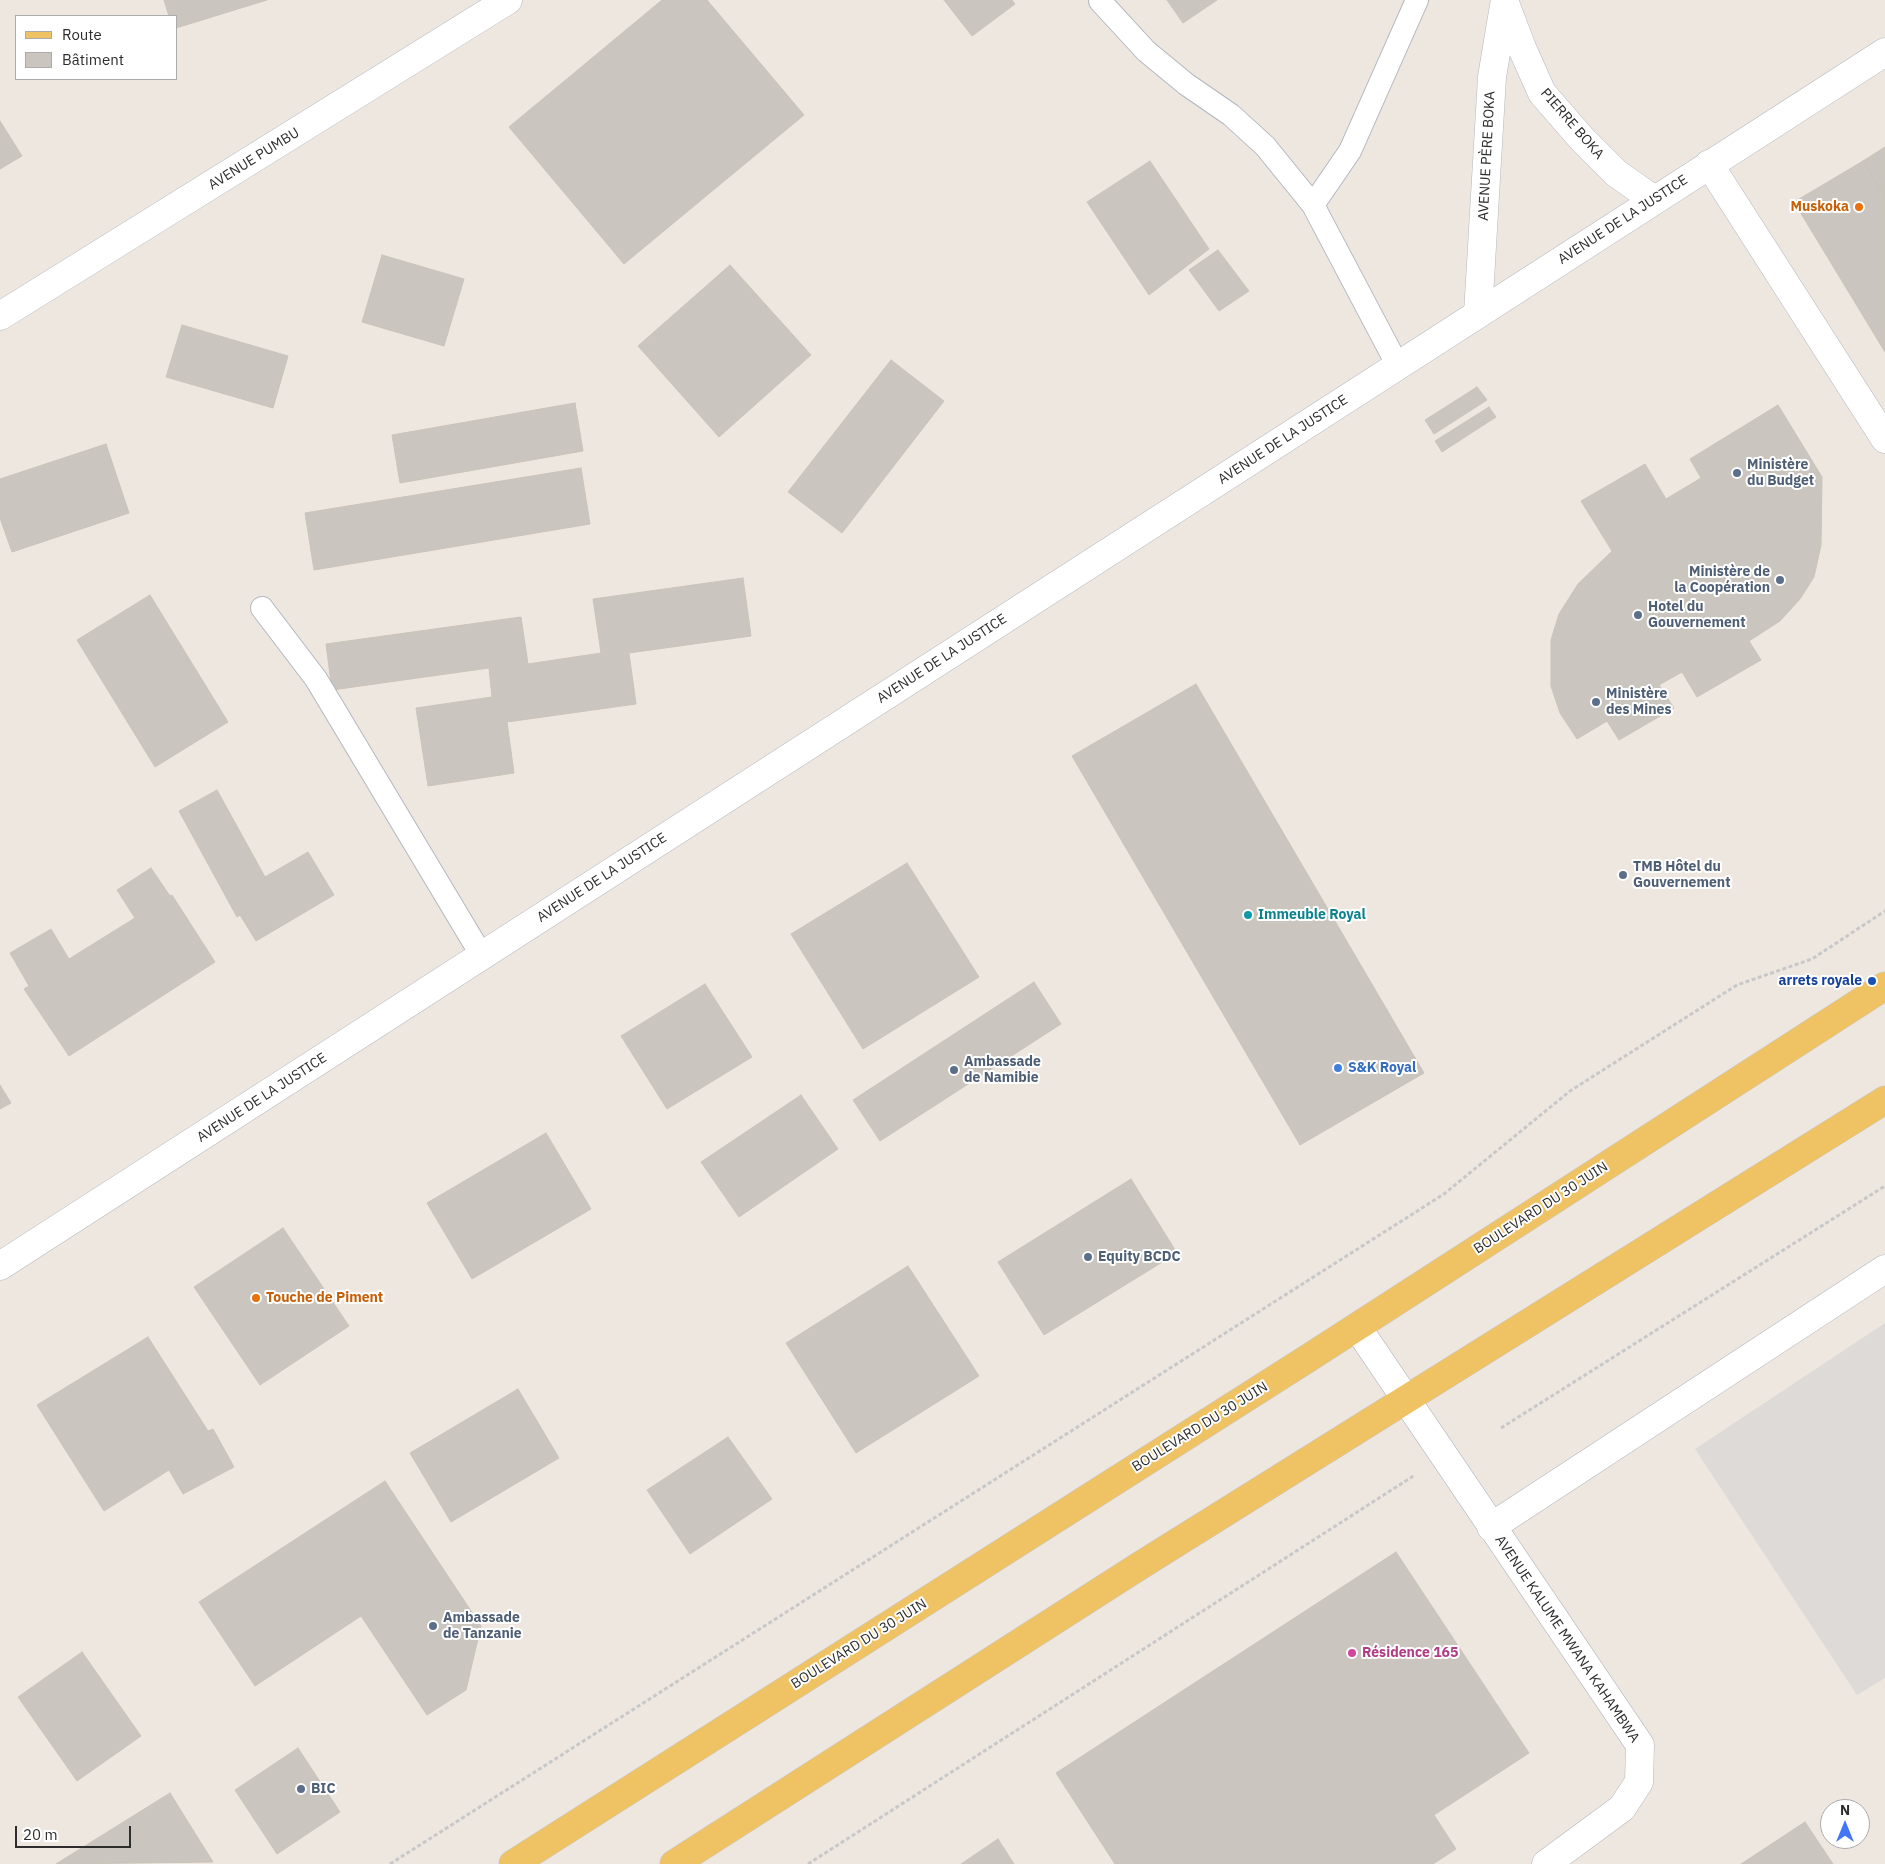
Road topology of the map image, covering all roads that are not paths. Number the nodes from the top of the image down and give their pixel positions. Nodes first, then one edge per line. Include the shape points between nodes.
1 (1100, 0) edge
2 (1417, 0) edge
3 (1505, 1) edge
4 (500, 3) edge
5 (1885, 52) edge
6 (1709, 164) junction
7 (1654, 200) junction
8 (1313, 206) junction
9 (1478, 314) junction
10 (0, 316) edge
11 (1398, 366) junction
12 (1885, 439) edge
13 (262, 608) dead end
14 (482, 956) junction
15 (1885, 986) edge
16 (1885, 1100) edge
17 (0, 1266) edge
18 (1885, 1269) edge
19 (1357, 1327) junction
20 (1404, 1399) junction
21 (1491, 1527) junction
22 (513, 1864) edge
23 (674, 1864) edge
24 (1546, 1864) edge

1 - 8 lane via 1146,51 1186,84 1231,114 1265,146
2 - 8 lane via 1350,151
3 - 7 street, PIERRE BOKA via 1542,93 1616,174
3 - 9 street, AVENUE PÈRE BOKA via 1492,77
4 - 10 street, AVENUE PUMBU
5 - 6 street, AVENUE DE LA JUSTICE
6 - 7 street, AVENUE DE LA JUSTICE
6 - 12 street
7 - 9 street, AVENUE DE LA JUSTICE
8 - 11 lane
9 - 11 street, AVENUE DE LA JUSTICE
11 - 14 street, AVENUE DE LA JUSTICE
13 - 14 lane via 316,680
14 - 17 street, AVENUE DE LA JUSTICE
15 - 19 main road, BOULEVARD DU 30 JUIN
16 - 20 main road
18 - 21 street
19 - 20 street, AVENUE KALUME MWANA KAHAMBWA
19 - 22 main road, BOULEVARD DU 30 JUIN
20 - 21 street, AVENUE KALUME MWANA KAHAMBWA
20 - 23 main road
21 - 24 street, AVENUE KALUME MWANA KAHAMBWA via 1640,1745 1639,1782 1622,1808

